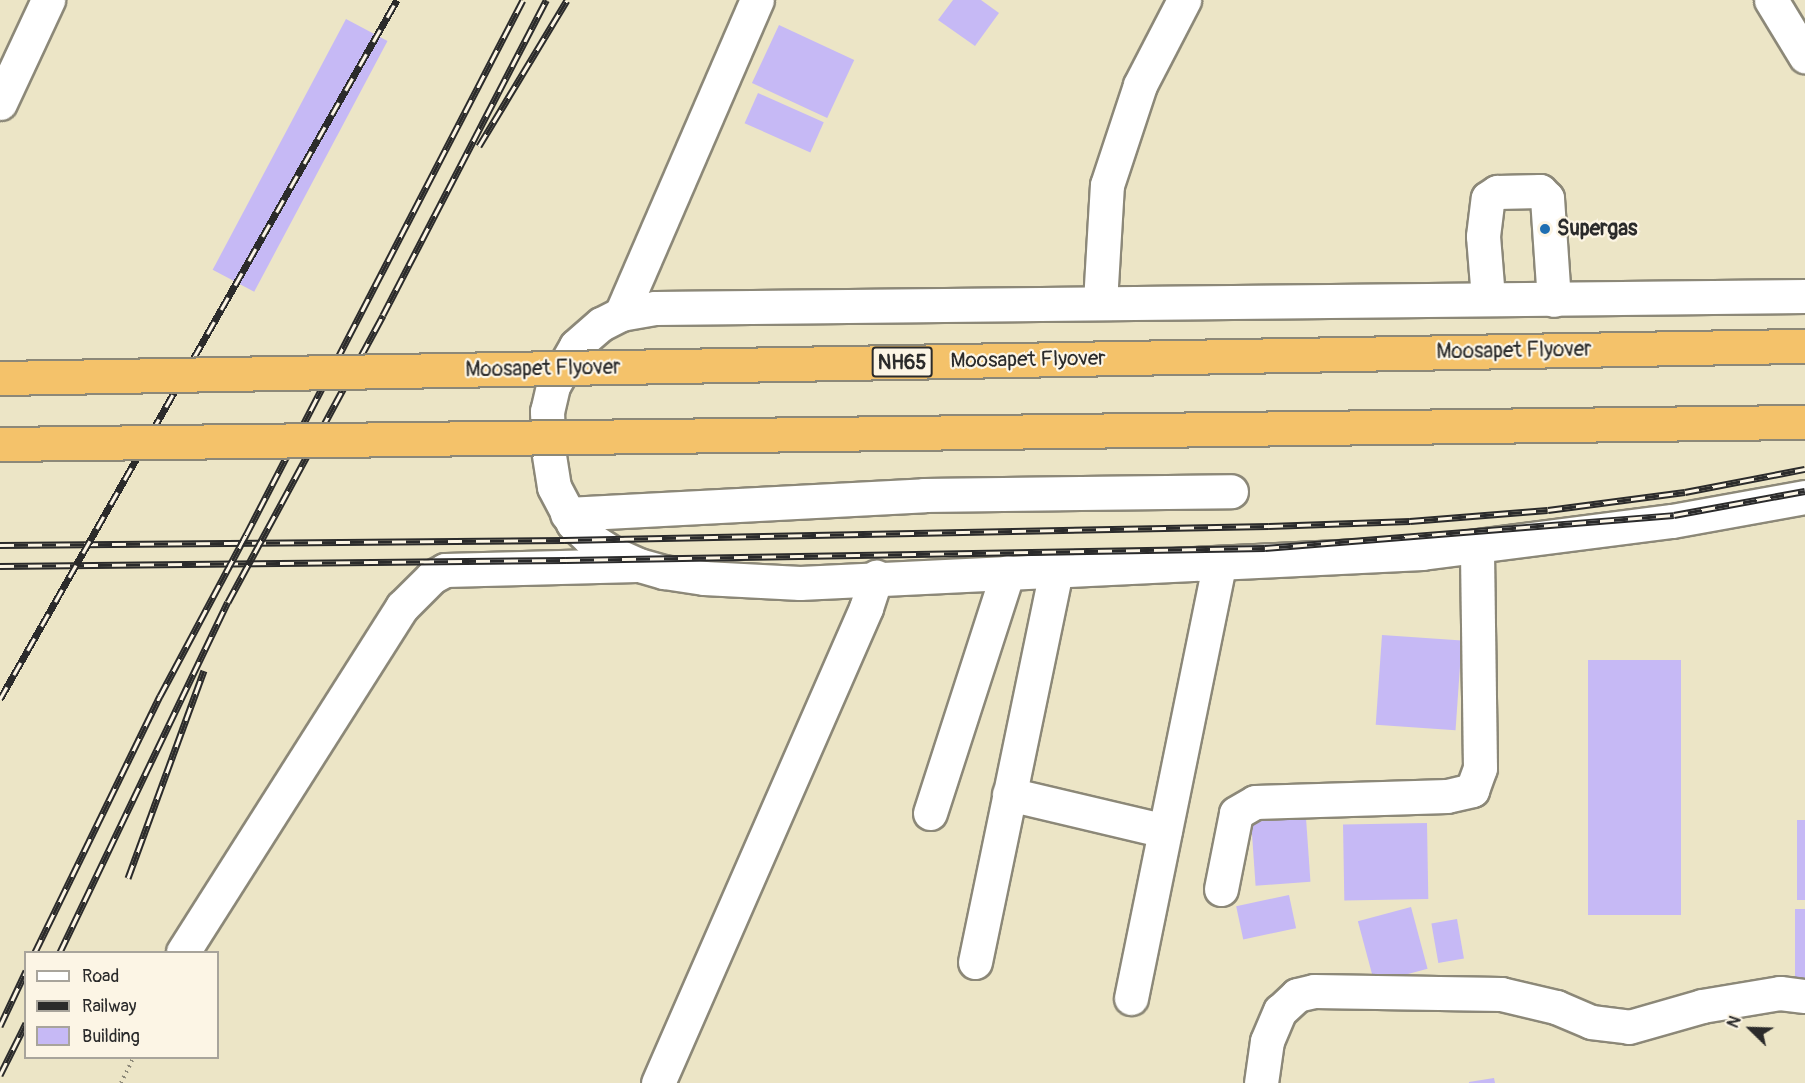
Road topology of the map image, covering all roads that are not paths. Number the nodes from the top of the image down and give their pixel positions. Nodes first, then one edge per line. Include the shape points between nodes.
1 (48, 0) edge
2 (757, 0) edge
3 (1184, 0) edge
4 (1771, 0) edge
5 (1805, 56) edge
6 (0, 102) edge
7 (1805, 296) edge
8 (1488, 298) junction
9 (1554, 300) junction
10 (1100, 302) junction
11 (621, 314) junction
12 (1805, 346) edge
13 (0, 378) edge
14 (1805, 422) edge
15 (0, 444) edge
16 (1231, 491) dead end
17 (1805, 497) edge
18 (567, 514) junction
19 (1478, 546) junction
20 (1219, 564) junction
21 (639, 565) junction
22 (1056, 570) junction
23 (1008, 572) junction
24 (876, 577) junction
25 (1009, 794) junction
26 (930, 813) dead end
27 (1165, 831) junction
28 (1221, 889) dead end
29 (184, 951) edge
30 (975, 962) dead end
31 (1805, 996) edge
32 (1131, 998) dead end
33 (658, 1083) edge
34 (1261, 1083) edge

1 - 6 street
2 - 11 street
3 - 10 street via 1140,86 1107,185
4 - 5 street
7 - 9 street
8 - 9 street
8 - 9 street via 1483,236 1488,198 1497,192 1540,191 1547,198
8 - 10 street
10 - 11 street via 655,308
11 - 18 street via 601,324 576,346 553,386 547,411 548,449 554,487
12 - 13 highway, Moosapet Flyover / NH65, bridge
14 - 15 highway, bridge
16 - 18 street via 924,495
17 - 19 street via 1672,521
18 - 21 street via 589,538
19 - 20 street via 1422,553
19 - 28 street via 1480,768 1472,790 1447,796 1255,802 1236,813
20 - 22 street
20 - 27 street
21 - 24 street via 704,578 800,583
21 - 29 street via 445,570 432,577 402,607
22 - 23 street
22 - 25 street
23 - 24 street
23 - 26 street
24 - 33 street via 862,618
25 - 27 street
25 - 30 street
27 - 32 street
31 - 34 street via 1780,993 1736,1000 1629,1027 1590,1022 1556,1007 1501,994 1314,991 1297,996 1280,1011 1267,1041

